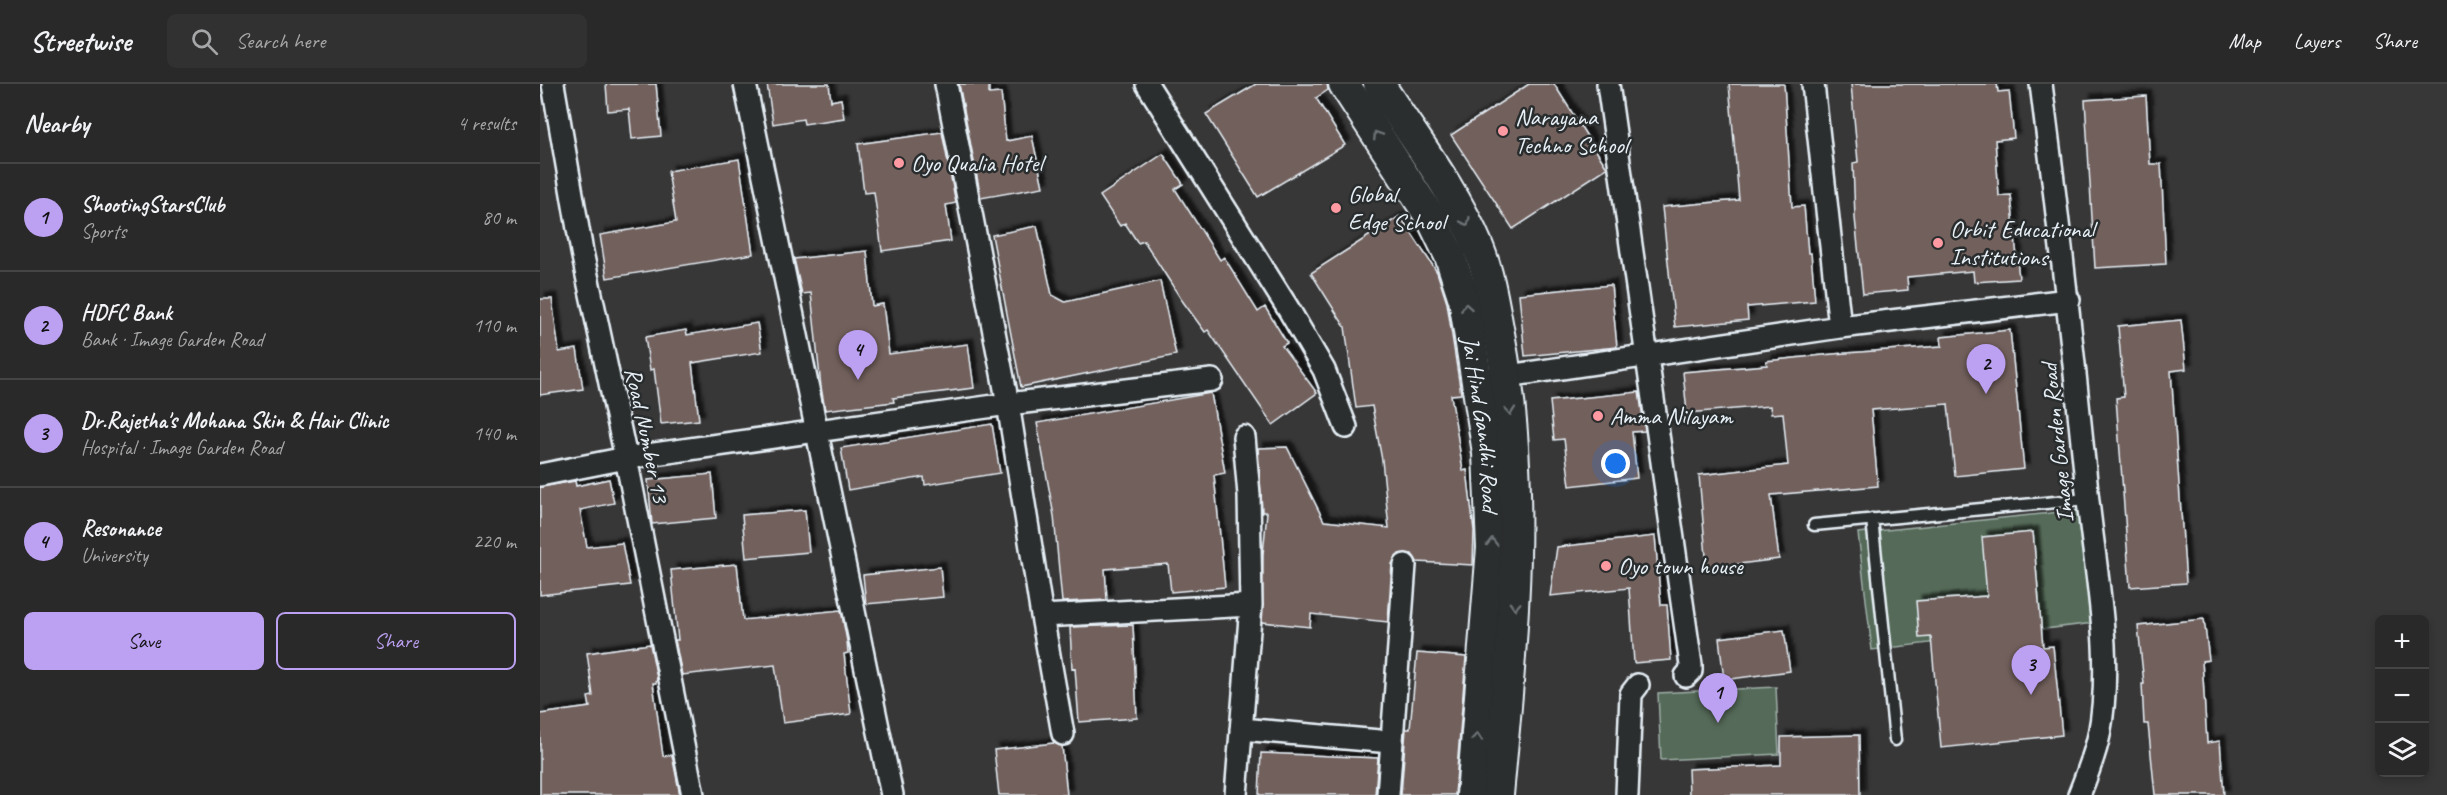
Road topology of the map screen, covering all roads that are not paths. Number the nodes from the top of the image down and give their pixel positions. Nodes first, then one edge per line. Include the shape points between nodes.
1 (553, 84) edge
2 (745, 84) edge
3 (946, 84) edge
4 (1146, 84) edge
5 (1344, 84) edge
6 (1379, 84) edge
7 (1608, 84) edge
8 (1813, 84) edge
9 (2041, 84) edge
10 (2069, 300) junction
11 (1840, 327) junction
12 (1648, 356) junction
13 (1492, 378) junction
14 (1212, 380) dead end
15 (1008, 404) junction
16 (1346, 427) dead end
17 (817, 431) junction
18 (1244, 437) dead end
19 (626, 458) junction
20 (540, 475) edge
21 (2087, 499) junction
22 (1872, 519) junction
23 (1814, 525) dead end
24 (1405, 565) dead end
25 (1251, 605) junction
26 (1042, 616) junction
27 (1686, 676) dead end
28 (1638, 685) dead end
29 (1241, 729) junction
30 (1064, 734) dead end
31 (1895, 741) dead end
32 (1391, 742) junction
33 (693, 795) edge
34 (892, 795) edge
35 (1236, 795) edge
36 (1388, 795) edge
37 (1472, 795) edge
38 (1498, 795) edge
39 (1627, 795) edge
40 (2079, 795) edge

1 - 19 street, Road Number 13 via 582,252
2 - 17 street
3 - 15 street
4 - 16 street via 1324,370
13 -> 5 street, Jai Hind Gandhi Road via 1450,256 1432,219
6 -> 13 street, Jai Hind Gandhi Road via 1462,213 1477,246 1491,289
7 - 12 street
8 - 11 street
9 - 10 street, Image Garden Road
10 - 11 street
10 - 21 street, Image Garden Road
11 - 12 street
12 - 13 street
12 - 27 street via 1691,665
37 -> 13 street, Jai Hind Gandhi Road via 1492,548 1488,453
13 -> 38 street, Jai Hind Gandhi Road via 1517,503 1514,624
14 - 15 street
15 - 17 street
15 - 26 street
17 - 19 street
17 - 34 street
18 - 25 street
19 - 20 street
19 - 33 street, Road Number 13
21 - 22 lane
21 - 40 street, Image Garden Road via 2102,622 2104,692 2099,734
22 - 23 lane
22 - 31 lane
24 - 32 street
25 - 26 street
25 - 29 street
26 - 30 street
28 - 39 street via 1631,694
29 - 32 street
29 - 35 street
32 - 36 street

